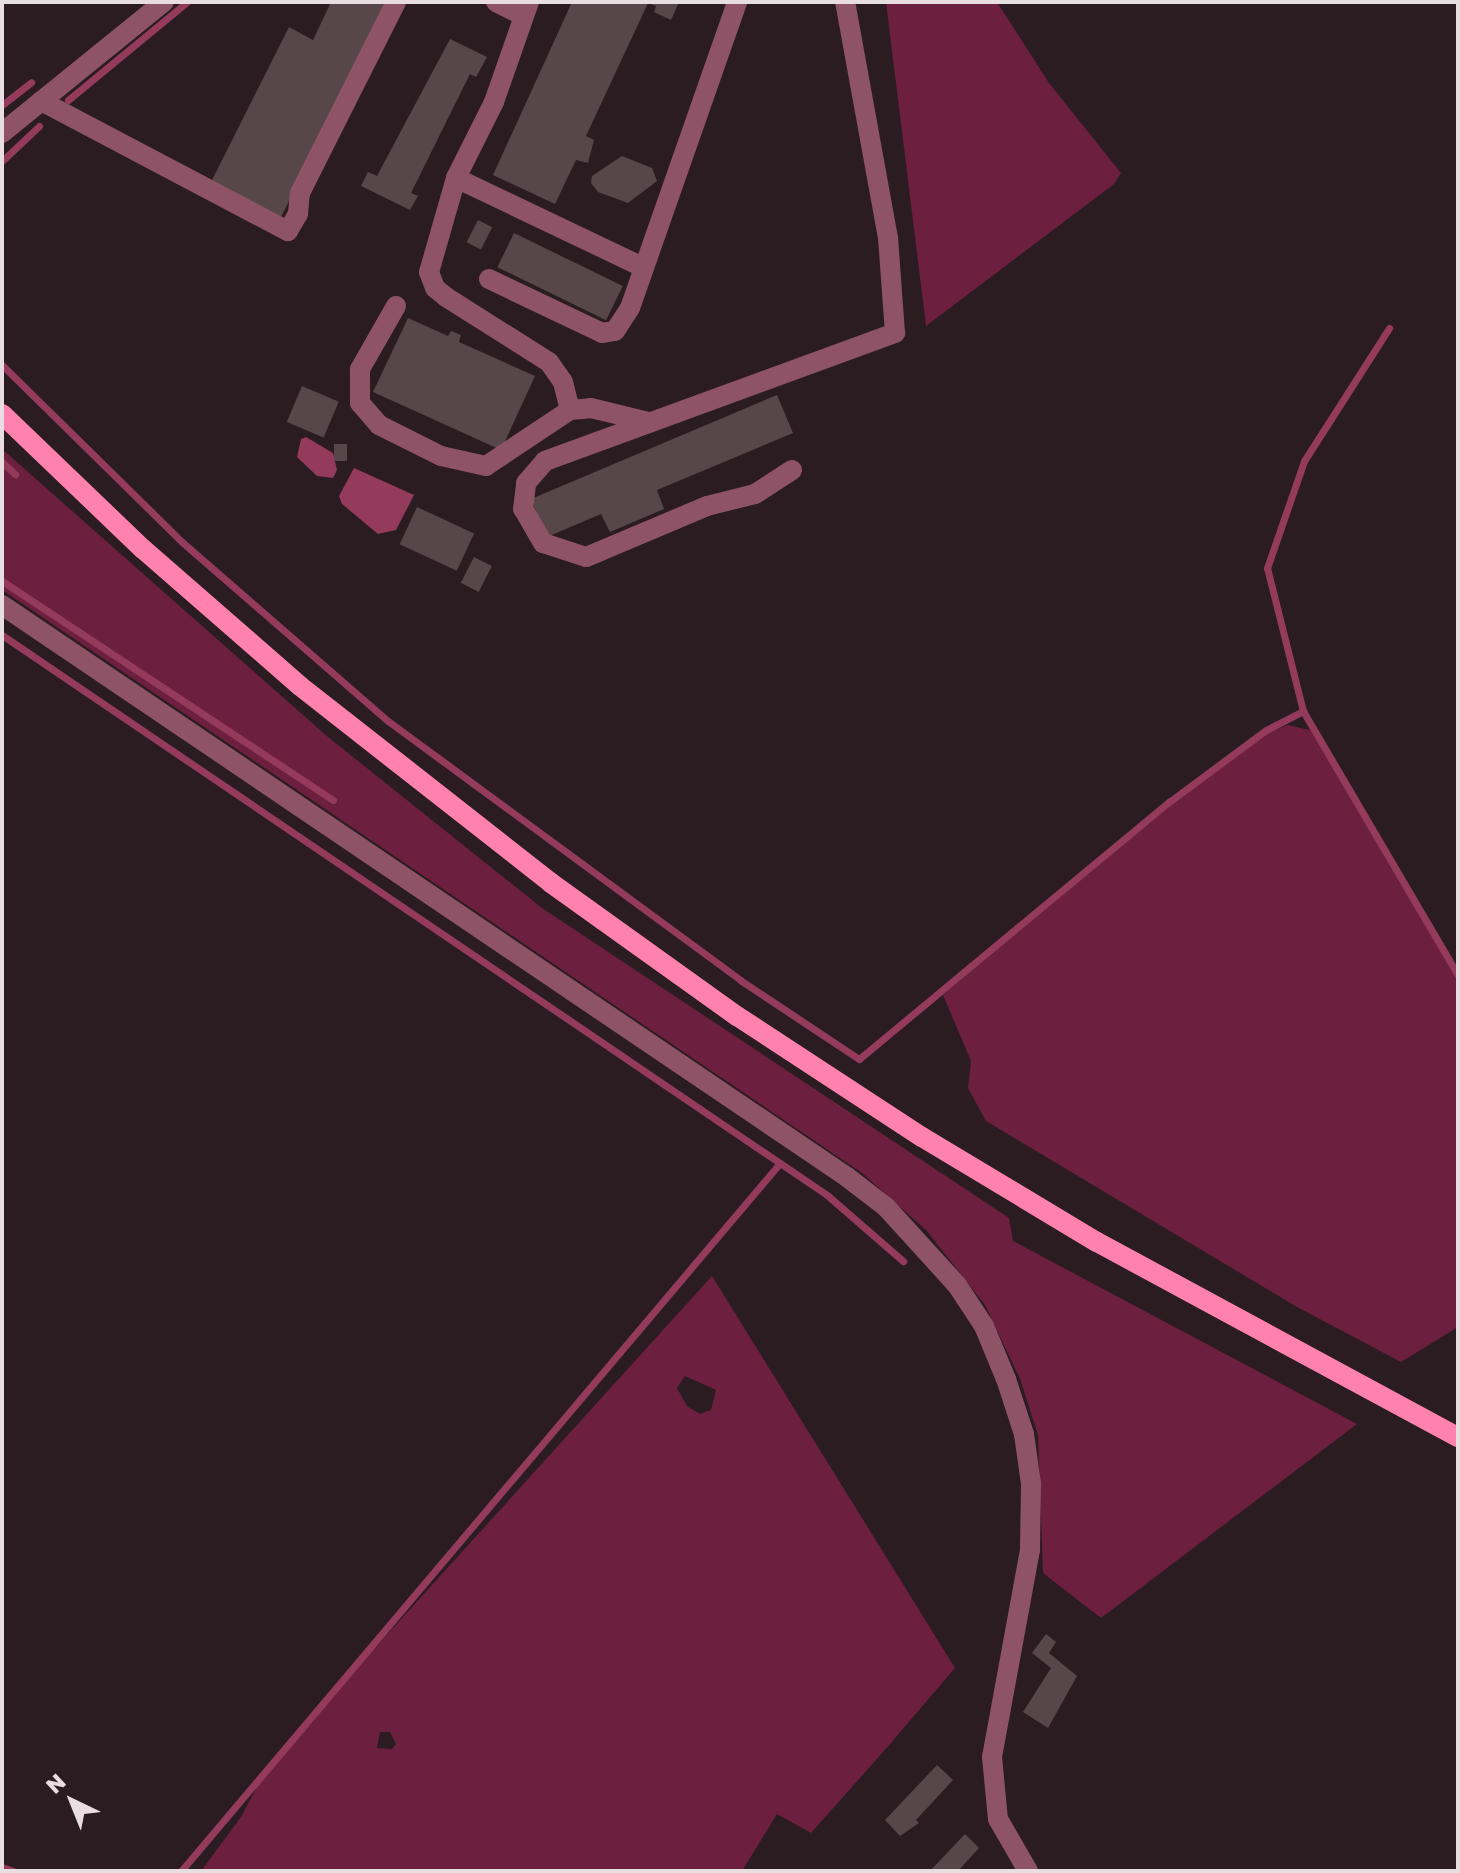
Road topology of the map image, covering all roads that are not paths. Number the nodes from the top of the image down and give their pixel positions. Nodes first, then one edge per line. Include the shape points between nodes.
1 (164, 2) edge
2 (396, 2) edge
3 (496, 2) edge
4 (737, 2) edge
5 (845, 2) edge
6 (525, 8) edge
7 (41, 101) junction
8 (2, 133) edge
9 (456, 178) junction
10 (643, 267) junction
11 (489, 279) dead end
12 (396, 306) dead end
13 (570, 410) junction
14 (2, 414) edge
15 (649, 422) junction
16 (792, 470) dead end
17 (2, 605) edge
18 (1458, 1437) edge
19 (1028, 1871) edge

1 - 7 street
2 - 7 street via 300,193 298,214 288,231
3 - 6 street
4 - 10 street
5 - 15 street via 888,238 895,333
6 - 9 street via 490,110
7 - 8 street
9 - 10 street
9 - 13 street via 432,253 429,272 435,288 549,362 563,382
10 - 11 street via 630,308 609,335
12 - 13 street via 360,369 360,403 379,425 441,456 486,466
13 - 15 street via 591,408
14 - 18 main road via 190,592 324,706 551,883 737,1016 1057,1219
15 - 16 street via 545,461 533,471 523,509 543,543 586,557 707,506 755,494
17 - 19 street via 847,1177 886,1207 957,1285 984,1326 1006,1379 1024,1434 1031,1484 1030,1550 992,1757 998,1819

